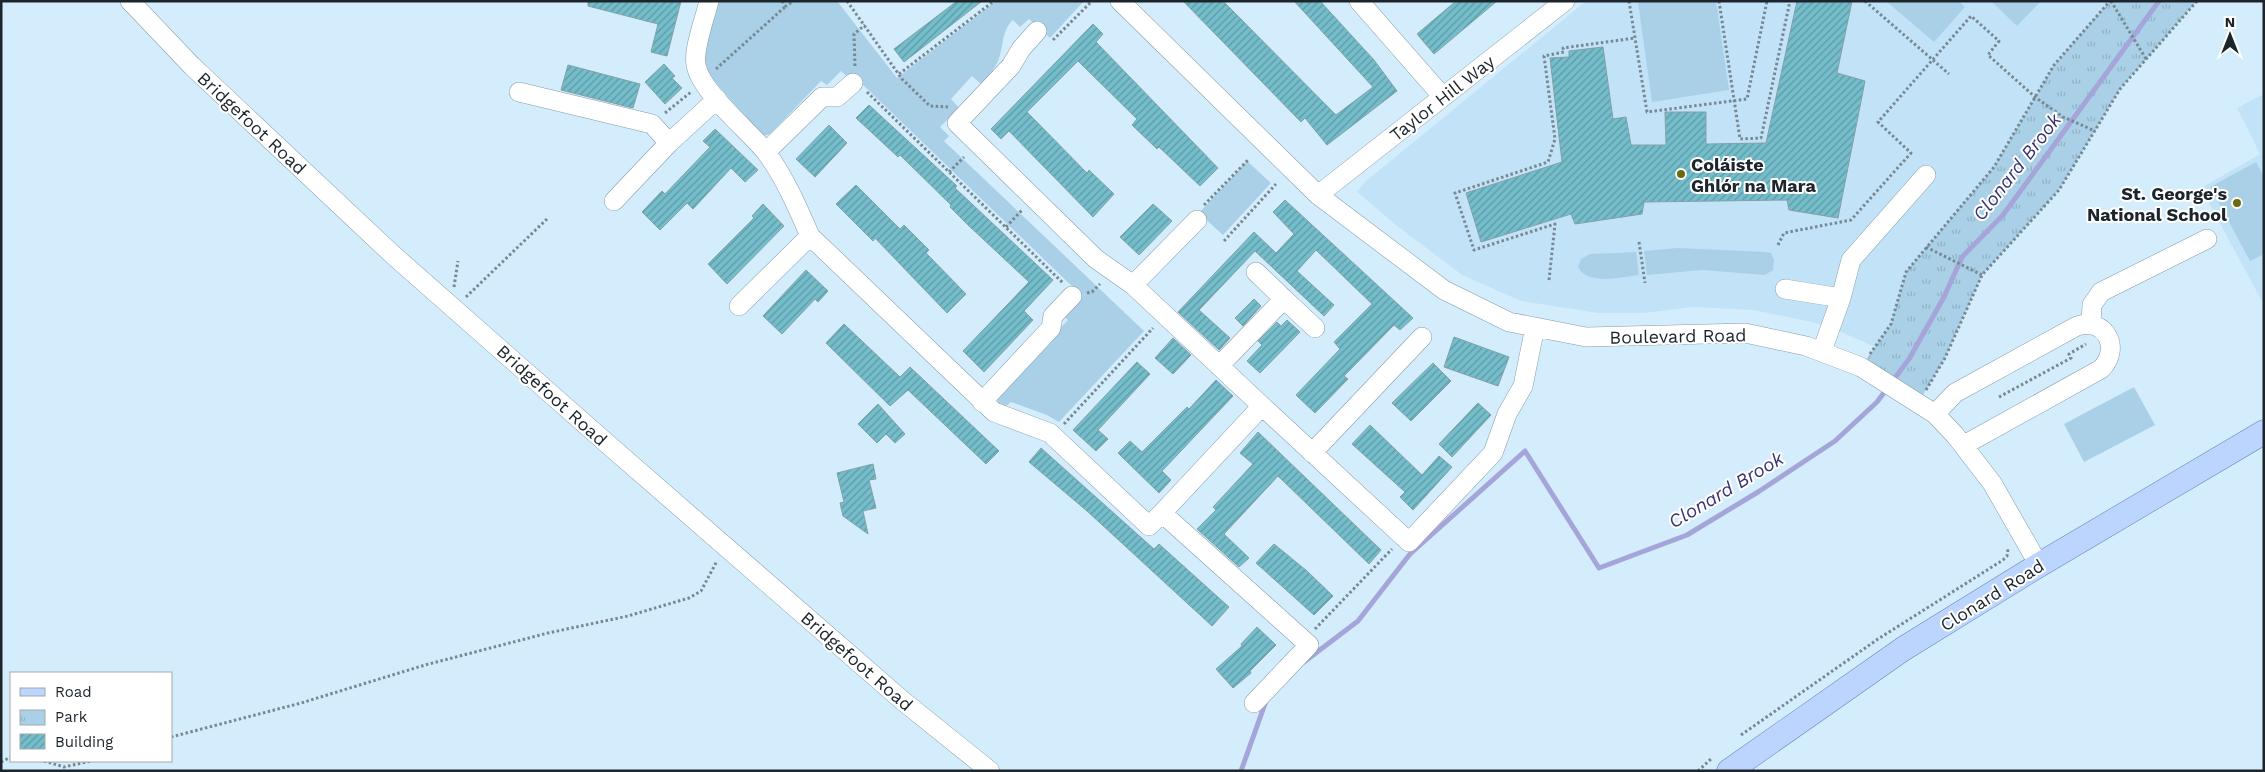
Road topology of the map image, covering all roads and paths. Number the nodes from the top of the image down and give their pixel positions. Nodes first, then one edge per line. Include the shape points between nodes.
1 (130, 1) edge
2 (709, 1) edge
3 (782, 1) edge
4 (794, 1) edge
5 (847, 1) edge
6 (994, 1) edge
7 (1092, 1) edge
8 (1120, 1) edge
9 (1359, 1) edge
10 (1565, 1) edge
11 (1629, 1) edge
12 (1719, 1) edge
13 (1767, 1) edge
14 (1790, 1) edge
15 (1865, 1) edge
16 (2110, 1) edge
17 (2197, 1) edge
18 (786, 6) junction
19 (865, 25) junction
20 (1038, 31) dead end
21 (1635, 38) junction
22 (1027, 54) junction
23 (2146, 59) junction
24 (1932, 60) junction
25 (899, 74) junction
26 (1949, 74) dead end
27 (856, 80) junction
28 (704, 81) junction
29 (519, 92) dead end
30 (1443, 97) junction
31 (2035, 97) junction
32 (717, 99) junction
33 (1734, 101) junction
34 (949, 107) dead end
35 (652, 124) junction
36 (2095, 131) junction
37 (669, 143) junction
38 (766, 152) junction
39 (964, 157) dead end
40 (1248, 160) dead end
41 (949, 172) junction
42 (1926, 175) dead end
43 (1276, 184) dead end
44 (1318, 195) junction
45 (614, 201) dead end
46 (1022, 210) dead end
47 (1199, 214) joint
48 (547, 219) dead end
49 (1006, 227) junction
50 (810, 236) junction
51 (2207, 239) dead end
52 (1224, 240) dead end
53 (1639, 242) dead end
54 (1778, 245) dead end
55 (1926, 247) junction
56 (458, 261) dead end
57 (1113, 271) junction
58 (1256, 272) dead end
59 (1982, 275) junction
60 (1549, 280) dead end
61 (1645, 283) dead end
62 (1133, 285) junction
63 (1785, 289) dead end
64 (1072, 292) junction
65 (1841, 298) junction
66 (1284, 299) junction
67 (739, 306) dead end
68 (452, 307) junction
69 (1160, 310) junction
70 (1535, 327) junction
71 (1315, 328) dead end
72 (2098, 328) junction
73 (1422, 337) dead end
74 (1822, 351) junction
75 (1220, 366) junction
76 (1866, 370) junction
77 (1987, 376) junction
78 (1920, 382) dead end
79 (1923, 396) junction
80 (1999, 397) junction
81 (982, 402) junction
82 (1262, 406) junction
83 (1940, 409) junction
84 (2011, 420) junction
85 (1060, 428) dead end
86 (2264, 432) edge
87 (1964, 445) junction
88 (1312, 453) junction
89 (1162, 513) junction
90 (2007, 544) dead end
91 (728, 548) junction
92 (1392, 549) dead end
93 (2039, 566) junction
94 (1304, 640) junction
95 (1254, 703) dead end
96 (172, 737) edge
97 (1738, 738) dead end
98 (48, 762) edge
99 (86, 762) edge
100 (1722, 763) edge
101 (64, 766) junction
102 (67, 771) edge
103 (990, 771) edge
104 (1698, 771) edge

1 - 68 street, Bridgefoot Road via 192,66
2 - 28 street via 696,57 698,72
3 - 18 path
4 - 18 path
5 - 19 path
6 - 25 path
7 - 22 path
8 - 44 street, Boulevard Road
9 - 30 street
10 - 30 street, Taylor Hill Way
11 - 21 path
12 - 33 path
13 - 33 path via 1747,99
14 - 33 path via 1761,138 1740,139
15 - 24 path
16 - 23 path
16 - 31 path via 2054,65
17 - 23 path
18 - 28 path
19 - 25 path
19 - 27 path via 854,34
20 - 22 street
21 - 33 path via 1647,112
21 - 60 path via 1563,48 1564,52 1544,56 1556,139 1548,162 1455,193 1474,250 1556,224
22 - 57 street via 1011,66 957,123 1096,260
23 - 36 path via 2120,89
24 - 26 path
24 - 31 path via 1971,16 1999,41 1988,55
24 - 54 path via 1878,122 1911,153 1851,220 1784,233
25 - 34 path via 930,106
27 - 38 street via 837,97 822,96
27 - 41 path
28 - 32 street
28 - 35 path
29 - 35 street
30 - 44 street, Taylor Hill Way
31 - 36 path via 2063,118
31 - 55 path via 1994,167
32 - 37 street
32 - 38 street
35 - 37 street
36 - 59 path via 2059,190
37 - 45 street
38 - 50 street
39 - 41 path
40 - 47 path
41 - 49 path
42 - 65 street via 1851,260
43 - 52 path
44 - 70 street, Boulevard Road via 1444,290 1509,322
46 - 49 path
47 - 62 street
48 - 68 path
49 - 64 path
50 - 67 street
50 - 81 street
51 - 72 street via 2101,292 2092,305
53 - 61 path
55 - 59 path
55 - 76 path via 1906,272 1891,324
56 - 68 path
57 - 62 street
57 - 64 path via 1092,292
58 - 66 street
59 - 79 path via 1945,358
62 - 69 street
63 - 65 street
64 - 81 street via 1053,316 1052,328
65 - 74 street
66 - 71 street
66 - 75 street
68 - 91 street, Bridgefoot Road
69 - 75 street
69 - 85 path via 1154,315 1153,328
70 - 74 street, Boulevard Road via 1586,337 1746,333
70 - 88 street via 1523,386 1507,414 1492,453 1409,542
72 - 77 street via 2077,326
72 - 80 path via 2068,354 2071,358
72 - 84 street via 2111,348 2110,357 2101,368
73 - 88 street
74 - 76 street, Boulevard Road
75 - 82 street
76 - 79 street, Boulevard Road via 1902,393
77 - 80 path
77 - 83 street via 1955,393
78 - 79 path
79 - 83 street, Boulevard Road
79 - 83 path
80 - 84 path
81 - 89 street via 1000,416 1050,433 1149,526
82 - 88 street
82 - 89 street
83 - 87 street, Boulevard Road
84 - 87 street
86 - 93 main road, Clonard Road
87 - 93 street, Boulevard Road via 1992,484
89 - 94 street
90 - 97 path via 2009,552 2003,560 1878,638
91 - 96 path via 713,566 701,591 689,598 426,665 301,703
91 - 103 street, Bridgefoot Road via 903,701
92 - 94 path
93 - 100 main road, Clonard Road
94 - 95 street via 1309,645
98 - 101 path
99 - 101 path
100 - 104 path
101 - 102 path

